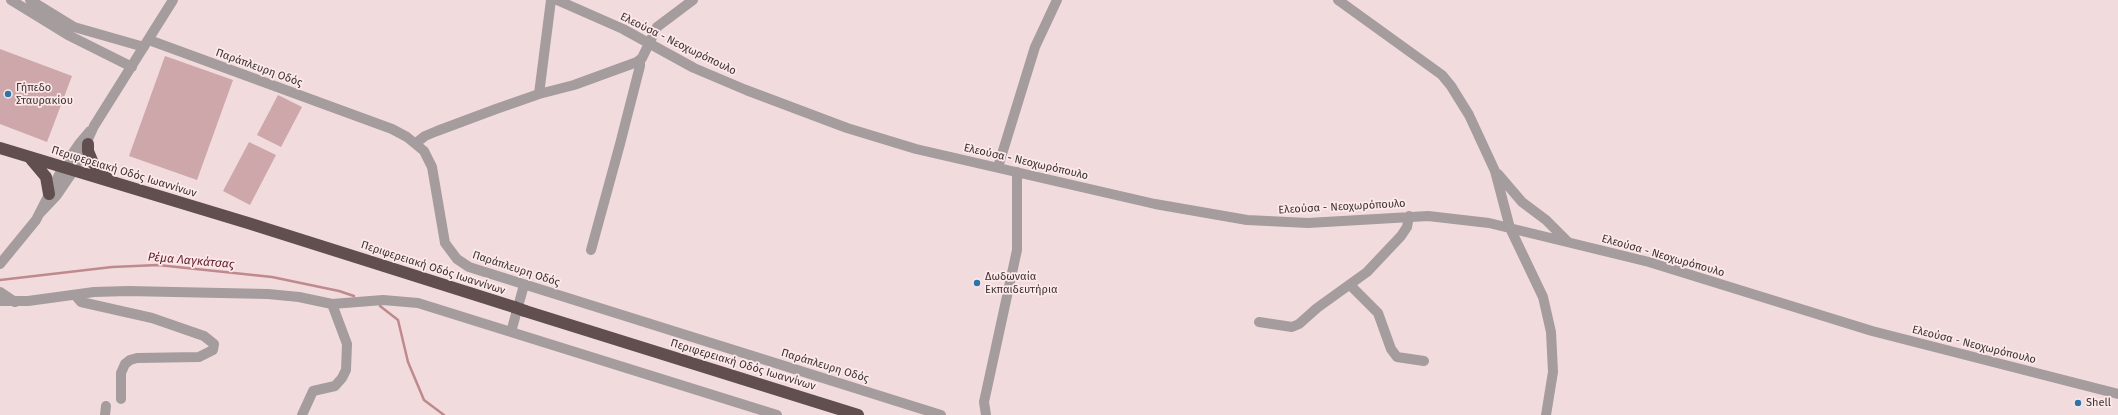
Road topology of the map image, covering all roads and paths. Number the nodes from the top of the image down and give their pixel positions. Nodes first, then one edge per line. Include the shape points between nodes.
1 (11, 0) edge
2 (30, 0) edge
3 (173, 0) edge
4 (551, 0) edge
5 (557, 0) edge
6 (693, 0) edge
7 (1057, 0) edge
8 (1338, 0) edge
9 (649, 43) junction
10 (146, 44) junction
11 (640, 60) junction
12 (132, 67) junction
13 (539, 94) junction
14 (94, 126) junction
15 (416, 143) junction
16 (88, 144) junction
17 (0, 148) edge
18 (30, 158) junction
19 (998, 167) junction
20 (68, 169) junction
21 (1495, 171) junction
22 (1017, 172) junction
23 (109, 180) junction
24 (49, 194) junction
25 (40, 213) junction
26 (1409, 216) junction
27 (1510, 228) junction
28 (1568, 242) junction
29 (591, 250) dead end
30 (0, 264) edge
31 (524, 285) junction
32 (1350, 285) junction
33 (0, 292) edge
34 (75, 295) junction
35 (0, 301) edge
36 (14, 302) junction
37 (332, 304) junction
38 (1259, 322) dead end
39 (511, 332) junction
40 (1424, 361) dead end
41 (2118, 394) edge
42 (121, 399) dead end
43 (302, 415) edge
44 (777, 415) edge
45 (858, 415) edge
46 (941, 415) edge
47 (986, 415) edge
48 (1546, 415) edge

1 - 12 street via 73,38
2 - 10 street, Παράπλευρη Οδός via 74,27
3 - 10 street
4 - 13 street
5 - 9 street, Ελεούσα - Νεοχωρόπουλο
6 - 9 street via 657,27
7 - 19 street via 1034,47
8 - 21 street via 1447,80 1462,102
9 - 11 street
9 - 19 street, Ελεούσα - Νεοχωρόπουλο via 709,74 847,128 902,145
10 - 12 street
10 - 15 street, Παράπλευρη Οδός via 392,129
11 - 13 street via 574,85
11 - 29 street
12 - 14 street
13 - 15 street via 437,131
14 - 16 street
14 - 20 street via 79,144
15 - 31 street, Παράπλευρη Οδός via 432,167 442,236 453,255 474,269
16 - 20 street
16 - 23 highway via 93,163
17 - 18 highway, Περιφερειακή Οδός Ιωαννίνων
18 - 20 highway, Περιφερειακή Οδός Ιωαννίνων
18 - 24 highway via 46,177
19 - 22 street, Ελεούσα - Νεοχωρόπουλο
20 - 23 highway, Περιφερειακή Οδός Ιωαννίνων
20 - 24 street
20 - 25 street via 57,195
21 - 27 street
21 - 28 street via 1522,202 1546,220
22 - 26 street, Ελεούσα - Νεοχωρόπουλο via 1155,204 1265,222 1308,223
22 - 47 street via 1017,250 984,402
23 - 45 highway, Περιφερειακή Οδός Ιωαννίνων
24 - 25 street
25 - 30 street
26 - 27 street, Ελεούσα - Νεοχωρόπουλο via 1474,220
26 - 32 street via 1407,227 1401,236 1367,272
27 - 28 street, Ελεούσα - Νεοχωρόπουλο
27 - 48 street via 1543,297 1551,332 1553,372
28 - 41 street, Ελεούσα - Νεοχωρόπουλο via 1649,262 1872,331
31 - 39 street
31 - 46 street, Παράπλευρη Οδός
32 - 38 street via 1296,326
32 - 40 street via 1378,313 1395,355 1399,358
33 - 36 street
34 - 36 street
34 - 37 street via 128,290 268,294
34 - 42 street via 81,302 152,318 204,336 214,344 213,350 199,357 130,360 121,373
35 - 36 street
37 - 39 street via 383,300 418,303
37 - 43 street via 346,340 346,370 335,386 313,391
39 - 44 street

